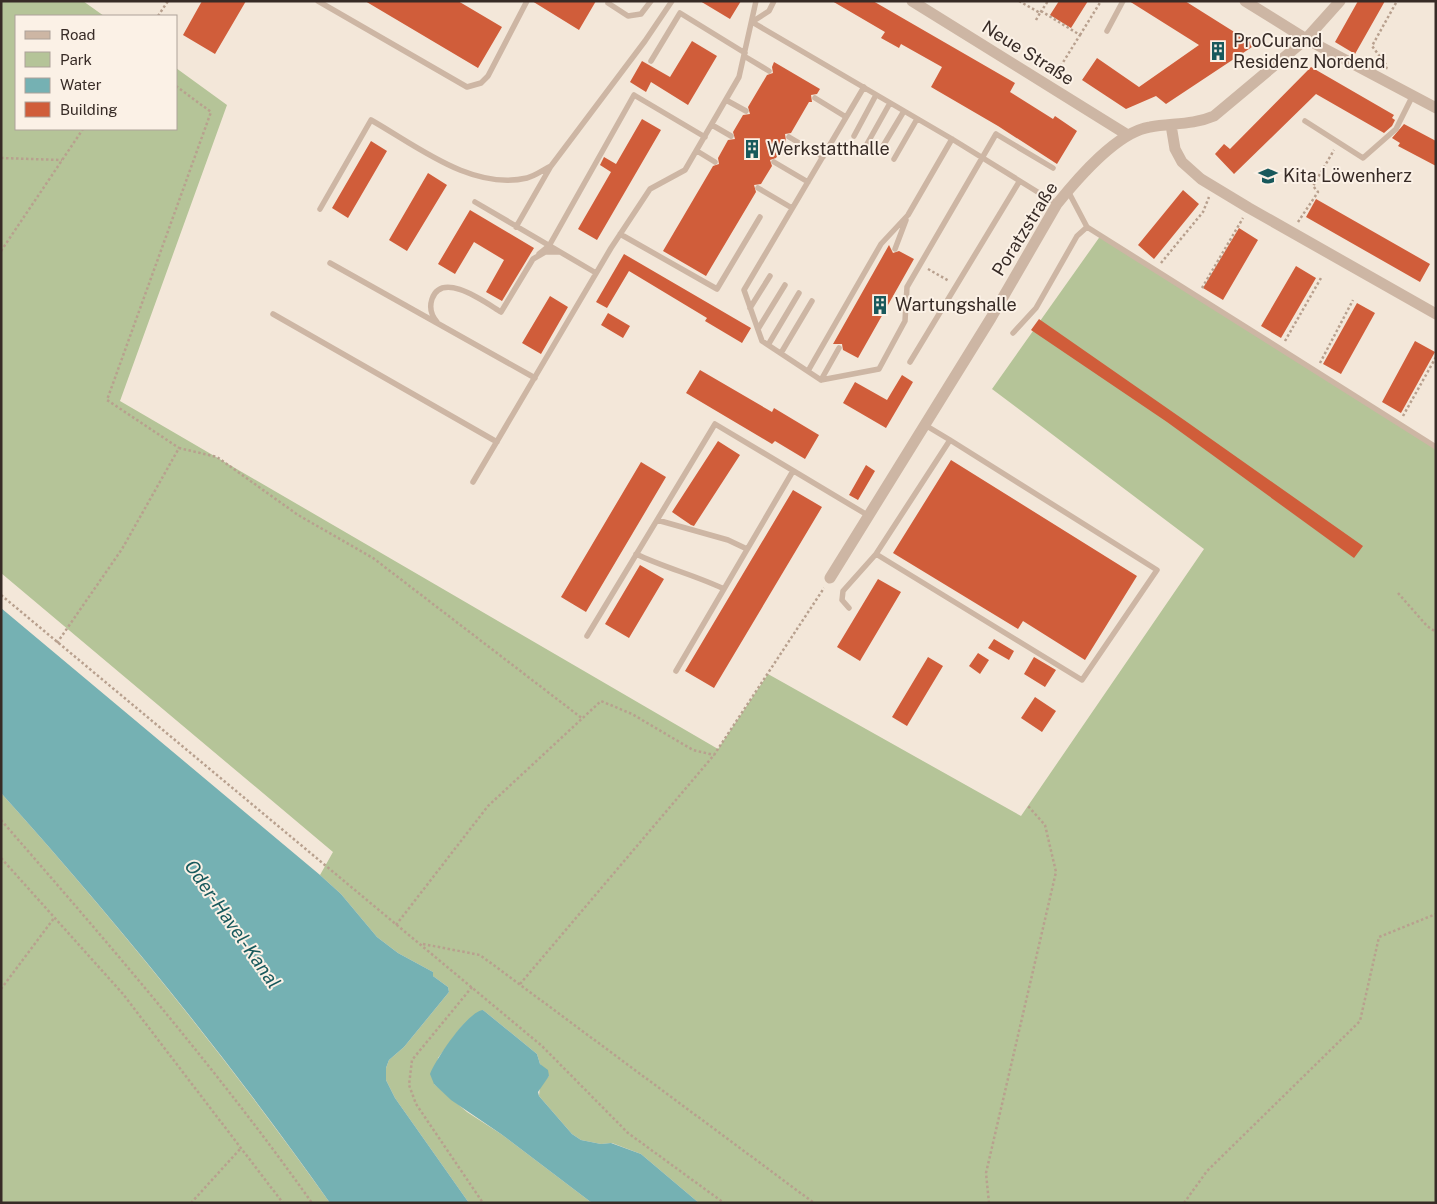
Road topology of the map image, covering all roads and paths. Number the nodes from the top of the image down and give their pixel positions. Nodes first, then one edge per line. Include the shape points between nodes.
1 (168, 1) edge
2 (318, 1) edge
3 (527, 1) edge
4 (651, 1) edge
5 (672, 1) edge
6 (756, 1) edge
7 (774, 1) edge
8 (912, 1) edge
9 (1019, 1) edge
10 (1048, 1) edge
11 (1101, 1) edge
12 (1123, 1) edge
13 (1245, 1) edge
14 (1340, 1) edge
15 (1397, 1) edge
16 (608, 3) dead end
17 (1040, 12) junction
18 (159, 15) edge
19 (1036, 20) dead end
20 (752, 22) junction
21 (1107, 31) dead end
22 (1080, 35) junction
23 (1306, 39) junction
24 (744, 54) junction
25 (651, 61) dead end
26 (769, 71) dead end
27 (1056, 72) dead end
28 (1381, 79) junction
29 (178, 87) edge
30 (864, 88) junction
31 (876, 95) junction
32 (1413, 95) junction
33 (815, 98) dead end
34 (726, 100) junction
35 (890, 103) junction
36 (1436, 108) edge
37 (746, 111) dead end
38 (904, 111) junction
39 (846, 116) junction
40 (917, 119) junction
41 (1305, 121) dead end
42 (712, 125) junction
43 (1171, 125) junction
44 (82, 130) edge
45 (1126, 134) junction
46 (731, 136) dead end
47 (854, 136) dead end
48 (705, 137) junction
49 (789, 137) dead end
50 (952, 139) junction
51 (1339, 143) junction
52 (867, 144) dead end
53 (697, 151) junction
54 (880, 151) dead end
55 (823, 157) junction
56 (1, 158) edge
57 (981, 158) junction
58 (894, 159) dead end
59 (62, 160) junction
60 (715, 162) dead end
61 (774, 162) dead end
62 (551, 166) junction
63 (1053, 168) dead end
64 (808, 182) junction
65 (1019, 182) junction
66 (758, 188) dead end
67 (1216, 188) junction
68 (1068, 191) junction
69 (474, 202) dead end
70 (1057, 204) junction
71 (792, 208) junction
72 (1249, 208) junction
73 (320, 210) dead end
74 (908, 215) junction
75 (760, 217) dead end
76 (516, 226) junction
77 (1087, 227) junction
78 (1291, 232) junction
79 (620, 234) junction
80 (550, 246) junction
81 (895, 249) dead end
82 (1, 251) edge
83 (560, 252) junction
84 (539, 254) junction
85 (330, 263) dead end
86 (920, 264) junction
87 (1155, 270) junction
88 (596, 273) junction
89 (770, 276) dead end
90 (1321, 278) dead end
91 (785, 285) dead end
92 (957, 286) junction
93 (799, 293) dead end
94 (1197, 296) junction
95 (1353, 300) dead end
96 (812, 301) dead end
97 (750, 308) junction
98 (273, 314) dead end
99 (1436, 314) edge
100 (438, 323) junction
101 (758, 329) junction
102 (1013, 333) dead end
103 (768, 345) junction
104 (840, 348) dead end
105 (1280, 349) junction
106 (781, 353) junction
107 (1436, 356) edge
108 (910, 362) dead end
109 (808, 371) junction
110 (1316, 371) junction
111 (535, 378) junction
112 (821, 380) junction
113 (925, 424) junction
114 (1399, 424) junction
115 (950, 440) junction
116 (497, 442) junction
117 (1436, 447) edge
118 (179, 448) junction
119 (793, 470) junction
120 (473, 482) dead end
121 (869, 516) junction
122 (657, 520) junction
123 (747, 549) junction
124 (636, 554) junction
125 (876, 554) junction
126 (830, 578) joint
127 (724, 589) junction
128 (1398, 593) dead end
129 (1, 595) edge
130 (849, 608) dead end
131 (1436, 632) edge
132 (587, 636) dead end
133 (57, 643) junction
134 (676, 671) dead end
135 (583, 718) junction
136 (714, 755) junction
137 (1028, 806) dead end
138 (1, 820) edge
139 (1, 858) edge
140 (1436, 914) edge
141 (54, 917) junction
142 (396, 925) junction
143 (421, 944) junction
144 (520, 984) junction
145 (472, 987) junction
146 (1, 989) edge
147 (241, 1148) junction
148 (191, 1203) edge
149 (283, 1203) edge
150 (312, 1203) edge
151 (484, 1203) edge
152 (724, 1203) edge
153 (814, 1203) edge
154 (989, 1203) edge
155 (1184, 1203) edge

1 - 18 path
2 - 3 lane via 467,88 474,87 488,76
4 - 16 lane via 641,14 628,16
5 - 62 lane
6 - 20 lane
7 - 20 lane via 768,11
8 - 45 street, Neue Straße
9 - 17 path
10 - 17 path
11 - 22 path
12 - 21 lane
13 - 23 street
14 - 23 street, Poratzstraße
15 - 28 path via 1372,46 1387,66
17 - 19 path
17 - 22 path
20 - 24 lane
20 - 30 lane
22 - 27 path
23 - 28 street
23 - 43 street, Poratzstraße via 1214,116 1198,122
24 - 25 lane via 680,12
24 - 26 lane
24 - 34 lane via 739,77
28 - 32 street
29 - 118 path via 211,112 107,400
30 - 31 lane
30 - 39 lane
31 - 35 lane
31 - 47 lane
32 - 36 street
32 - 51 lane via 1396,129 1363,158
33 - 39 lane
34 - 37 lane
34 - 42 lane
35 - 38 lane
35 - 52 lane
38 - 40 lane
38 - 54 lane
39 - 55 lane
40 - 50 lane
40 - 58 lane
41 - 51 lane
42 - 46 lane
42 - 48 lane
43 - 45 street, Poratzstraße via 1148,127
43 - 67 street via 1175,149 1182,162
44 - 59 path
45 - 68 street, Poratzstraße
48 - 53 lane
48 - 80 lane via 634,95
49 - 55 lane
50 - 57 lane
50 - 74 lane
51 - 78 path via 1313,186 1318,192
53 - 60 lane
53 - 79 lane via 685,170 650,189
55 - 64 lane
56 - 59 path
57 - 63 lane via 996,134
57 - 65 lane
57 - 86 lane
59 - 82 path
61 - 64 lane
62 - 73 lane via 528,178 487,180 467,175 372,120
62 - 76 lane
64 - 71 lane
65 - 70 lane
65 - 92 lane
66 - 71 lane
67 - 72 street
67 - 87 path via 1205,202 1203,212
68 - 70 street, Poratzstraße
68 - 77 lane
69 - 76 lane
70 - 113 street, Poratzstraße
71 - 97 lane via 744,290
72 - 78 street
72 - 94 path
74 - 81 lane
74 - 109 lane via 881,244
75 - 79 lane via 717,289
76 - 80 lane
77 - 87 lane
77 - 102 lane via 1077,236 1036,308
78 - 99 street
79 - 88 lane
80 - 83 lane
80 - 84 lane
83 - 84 lane
83 - 88 lane
84 - 100 lane via 501,312 462,289 448,287 432,297 432,316
85 - 100 lane
86 - 92 path
86 - 112 lane via 907,287 905,321 879,369
87 - 94 lane
88 - 111 lane
89 - 97 lane
90 - 105 path
91 - 101 lane
92 - 108 lane
93 - 103 lane
94 - 105 lane
95 - 110 path
96 - 106 lane
97 - 101 lane
98 - 116 lane
100 - 111 lane
101 - 103 lane
103 - 106 lane
104 - 112 lane
105 - 110 lane
106 - 109 lane
107 - 114 path
109 - 112 lane
110 - 114 lane
111 - 116 lane
113 - 115 lane
113 - 121 street, Poratzstraße
114 - 117 lane
115 - 125 lane
115 - 125 lane via 1157,570 1082,680
116 - 120 lane
118 - 133 path via 122,549
118 - 135 path via 217,457 298,515 373,558
119 - 121 lane
119 - 122 lane via 715,424
119 - 123 lane
121 - 126 street, Poratzstraße
122 - 123 lane via 728,540
122 - 124 lane
123 - 127 lane
124 - 127 lane
124 - 132 lane
125 - 130 lane via 843,591 842,600
126 - 136 path
127 - 134 lane
128 - 131 path
129 - 133 path
133 - 142 path
135 - 136 path via 601,701 632,714 693,750
135 - 142 path via 488,806
136 - 144 path
137 - 154 path via 1046,825 1056,872 986,1173
138 - 150 path via 109,944 275,1151
139 - 141 path
140 - 155 path via 1379,937 1360,1021 1206,1171
141 - 146 path
141 - 147 path via 123,994
142 - 143 path
143 - 144 path via 480,955
143 - 145 path
144 - 153 path
145 - 151 path via 412,1060 409,1085 416,1104
145 - 152 path via 542,1046 628,1133
147 - 148 path
147 - 149 path

